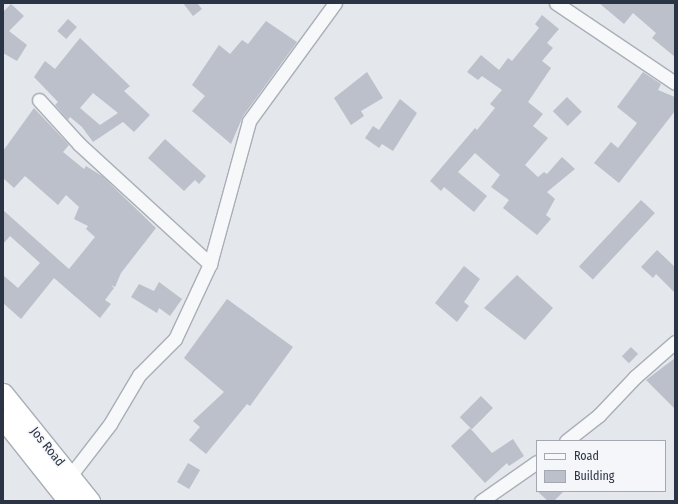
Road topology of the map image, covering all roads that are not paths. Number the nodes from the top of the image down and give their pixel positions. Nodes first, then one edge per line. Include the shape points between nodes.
1 (335, 3) edge
2 (556, 3) edge
3 (675, 83) edge
4 (39, 100) dead end
5 (210, 264) junction
6 (675, 342) edge
7 (3, 393) edge
8 (3, 419) edge
9 (567, 440) edge
10 (536, 463) edge
11 (70, 476) junction
12 (68, 501) edge
13 (90, 501) edge
14 (481, 501) edge

1 - 5 street via 249,121
2 - 3 street
4 - 5 street via 79,144
5 - 11 street via 174,339 139,375 110,424
6 - 9 street via 635,377 599,415
7 - 11 highway, Jos Road
8 - 12 highway, Jos Road
10 - 14 street
11 - 13 highway, Jos Road

